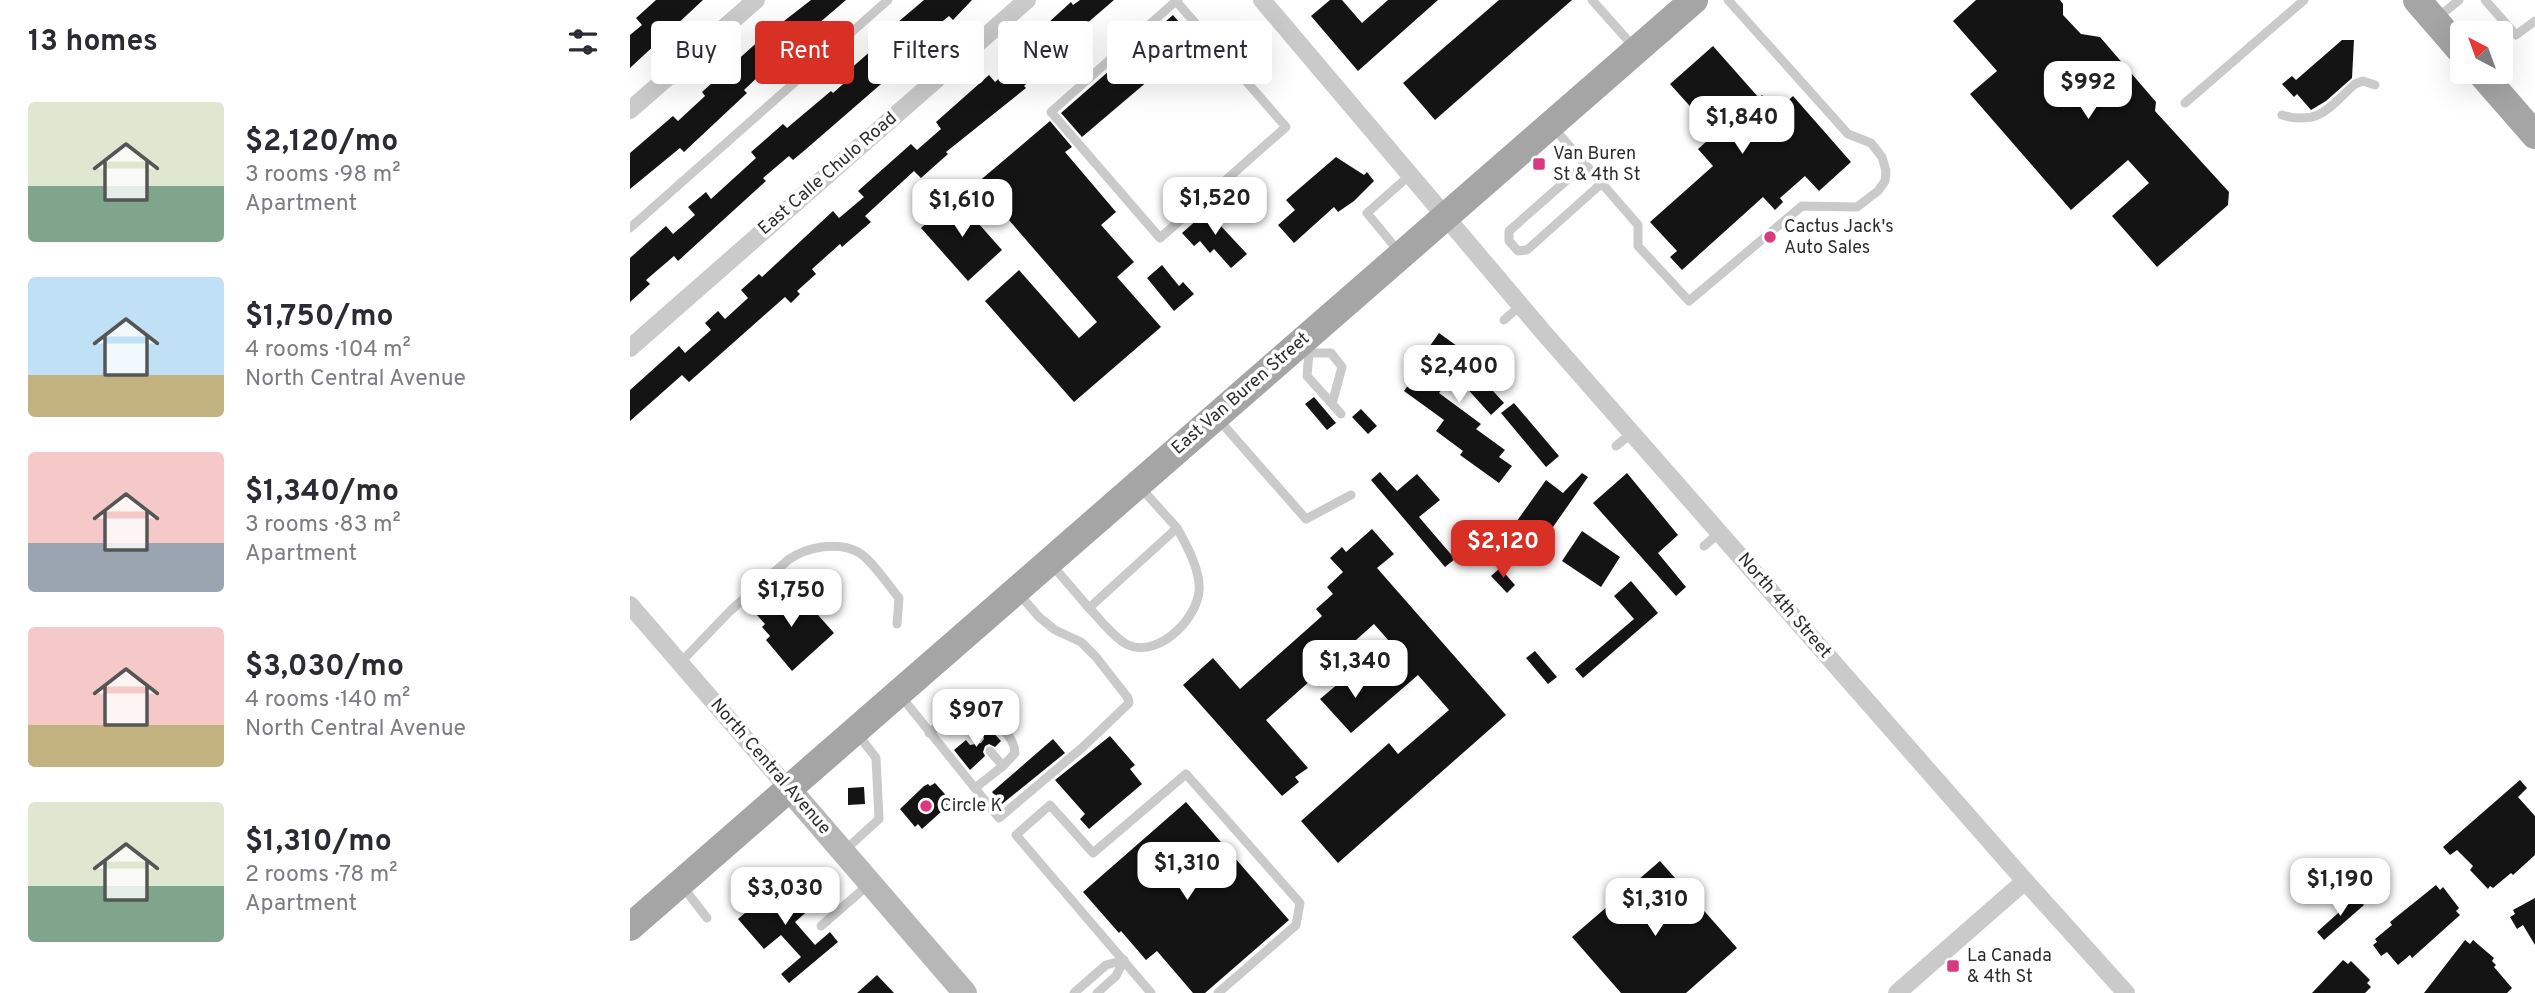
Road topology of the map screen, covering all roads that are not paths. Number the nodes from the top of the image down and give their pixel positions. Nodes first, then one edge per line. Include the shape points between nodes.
1 (755, 0) edge
2 (888, 0) edge
3 (1027, 0) edge
4 (1262, 0) edge
5 (1592, 0) edge
6 (1693, 0) edge
7 (1728, 0) edge
8 (2304, 0) edge
9 (2459, 0) edge
10 (2485, 0) edge
11 (1177, 1) edge
12 (2426, 10) edge
13 (2535, 21) edge
14 (2450, 38) edge
15 (1637, 50) junction
16 (2490, 84) edge
17 (2375, 85) dead end
18 (2185, 103) dead end
19 (630, 110) edge
20 (2282, 115) dead end
21 (1551, 124) junction
22 (2535, 135) edge
23 (1585, 164) junction
24 (1410, 175) junction
25 (1602, 183) junction
26 (1445, 216) junction
27 (630, 228) edge
28 (1401, 254) junction
29 (1521, 305) junction
30 (1504, 320) dead end
31 (630, 348) edge
32 (1304, 348) junction
33 (1332, 404) junction
34 (1341, 414) dead end
35 (1216, 416) junction
36 (1632, 433) junction
37 (1616, 446) dead end
38 (1138, 484) junction
39 (1350, 495) dead end
40 (1177, 528) junction
41 (1719, 533) junction
42 (1704, 546) dead end
43 (1048, 561) junction
44 (1015, 590) junction
45 (630, 605) edge
46 (1089, 608) junction
47 (897, 624) dead end
48 (680, 663) junction
49 (898, 692) junction
50 (953, 713) junction
51 (854, 730) junction
52 (929, 733) junction
53 (977, 738) dead end
54 (990, 751) dead end
55 (1003, 766) junction
56 (788, 788) junction
57 (975, 788) junction
58 (843, 852) junction
59 (2025, 881) junction
60 (680, 883) junction
61 (870, 884) junction
62 (707, 918) dead end
63 (821, 926) dead end
64 (630, 927) edge
65 (1124, 960) junction
66 (965, 993) edge
67 (1074, 993) edge
68 (1097, 993) edge
69 (1152, 993) edge
70 (1218, 993) edge
71 (1896, 993) edge
72 (2126, 993) edge

1 - 19 street
2 - 27 lane
3 - 31 street, East Calle Chulo Road
4 - 24 street, North 4th Street
5 - 15 lane
6 - 15 main road, East Van Buren Street
7 - 25 lane via 1848,134 1871,143 1882,157 1885,181 1857,207 1802,206 1689,301 1639,246 1638,225
8 - 18 lane
9 - 12 lane
10 - 13 lane via 2513,34 2519,35
11 - 11 lane via 1051,112 1160,238 1286,127
12 - 14 main road
15 - 21 main road, East Van Buren Street
16 - 22 main road
17 - 20 lane via 2356,84 2317,117
21 - 23 lane
21 - 26 main road, East Van Buren Street
23 - 25 lane
23 - 25 lane via 1509,231 1508,241 1518,251 1527,250
24 - 26 street, North 4th Street
24 - 28 lane via 1367,213
26 - 28 main road, East Van Buren Street
26 - 29 street, North 4th Street
28 - 32 main road, East Van Buren Street
29 - 30 lane
29 - 36 street, North 4th Street
32 - 33 lane via 1307,376
32 - 33 lane via 1331,353 1342,367
32 - 35 main road, East Van Buren Street
33 - 34 lane
35 - 38 main road, East Van Buren Street
35 - 39 lane via 1306,519
36 - 37 lane
36 - 41 street, North 4th Street
38 - 40 lane
38 - 43 main road, East Van Buren Street
40 - 46 lane
40 - 46 lane via 1199,583 1197,599 1182,628 1159,643 1142,648 1128,645
41 - 42 lane
41 - 59 street, North 4th Street
43 - 44 main road, East Van Buren Street
43 - 46 lane
44 - 49 main road, East Van Buren Street
44 - 57 lane via 1039,618 1081,642 1129,703 999,818
45 - 48 street, North Central Avenue
47 - 48 lane via 899,597 860,553 830,547 799,553 789,560
48 - 56 street, North Central Avenue
49 - 51 main road, East Van Buren Street
49 - 52 lane
50 - 52 lane
50 - 53 lane
50 - 55 lane via 975,707 992,719 1015,746 1015,753
51 - 56 main road, East Van Buren Street
51 - 58 lane via 876,758 879,819
52 - 57 lane
54 - 55 lane
55 - 57 lane
56 - 58 street, North Central Avenue
56 - 60 main road, East Van Buren Street
58 - 61 street, North Central Avenue
59 - 71 street
59 - 72 street, North 4th Street
60 - 62 lane
60 - 64 main road, East Van Buren Street
61 - 63 lane
61 - 66 street, North Central Avenue
65 - 67 lane via 1106,965
65 - 68 lane via 1116,976
65 - 69 lane
65 - 70 lane via 1016,835 1050,805 1093,853 1185,774 1300,902 1296,925

